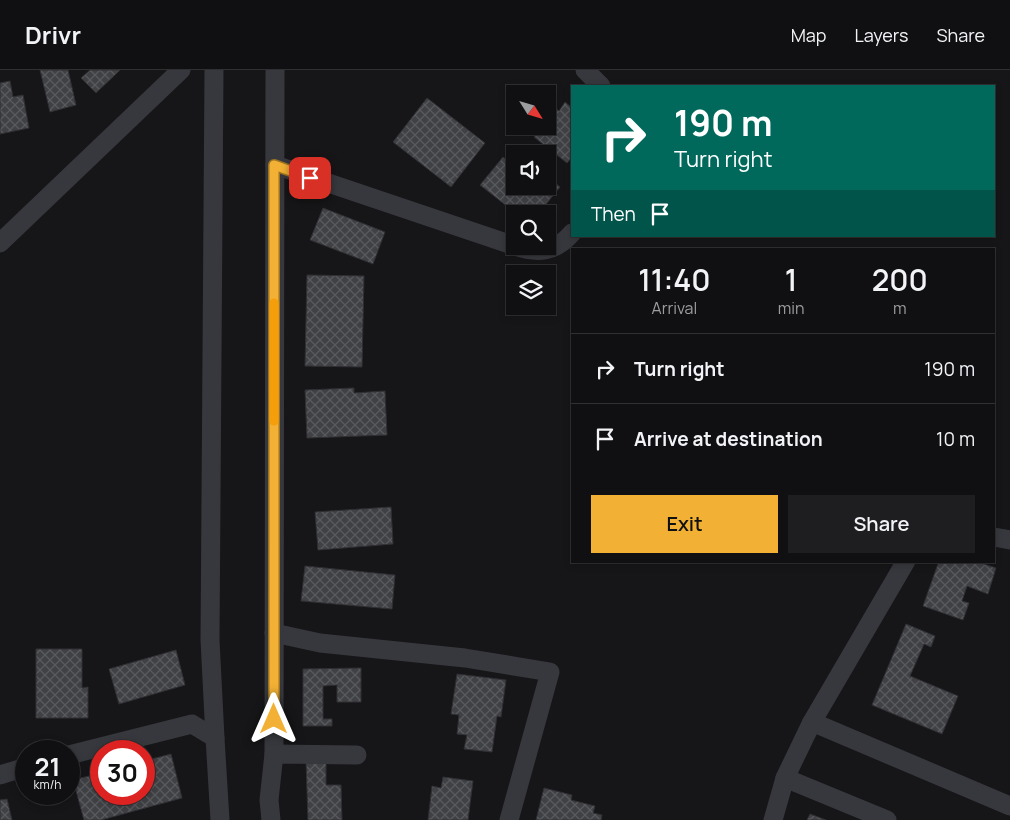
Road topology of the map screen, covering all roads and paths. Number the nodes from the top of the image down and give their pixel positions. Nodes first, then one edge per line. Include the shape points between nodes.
1 (181, 70) edge
2 (214, 70) edge
3 (275, 70) edge
4 (585, 70) edge
5 (600, 85) edge
6 (274, 165) junction
7 (571, 234) edge
8 (0, 242) edge
9 (506, 243) edge
10 (556, 247) edge
11 (995, 537) edge
12 (1010, 540) edge
13 (905, 563) edge
14 (274, 632) junction
15 (812, 722) junction
16 (216, 738) junction
17 (80, 753) edge
18 (274, 754) junction
19 (357, 755) dead end
20 (15, 770) edge
21 (0, 775) edge
22 (785, 778) junction
23 (1010, 806) edge
24 (220, 820) edge
25 (271, 820) edge
26 (509, 820) edge
27 (773, 820) edge
28 (887, 820) edge

1 - 8 street
2 - 16 street via 210,640
3 - 6 street
4 - 5 street
6 - 9 street
6 - 14 street
7 - 10 street
11 - 12 street
13 - 15 street
14 - 18 street
14 - 26 street via 320,643 465,658 550,672
15 - 22 street
15 - 23 street
16 - 17 street via 192,724
16 - 24 street
18 - 19 street
18 - 25 street via 269,800
20 - 21 street
22 - 27 street
22 - 28 street

